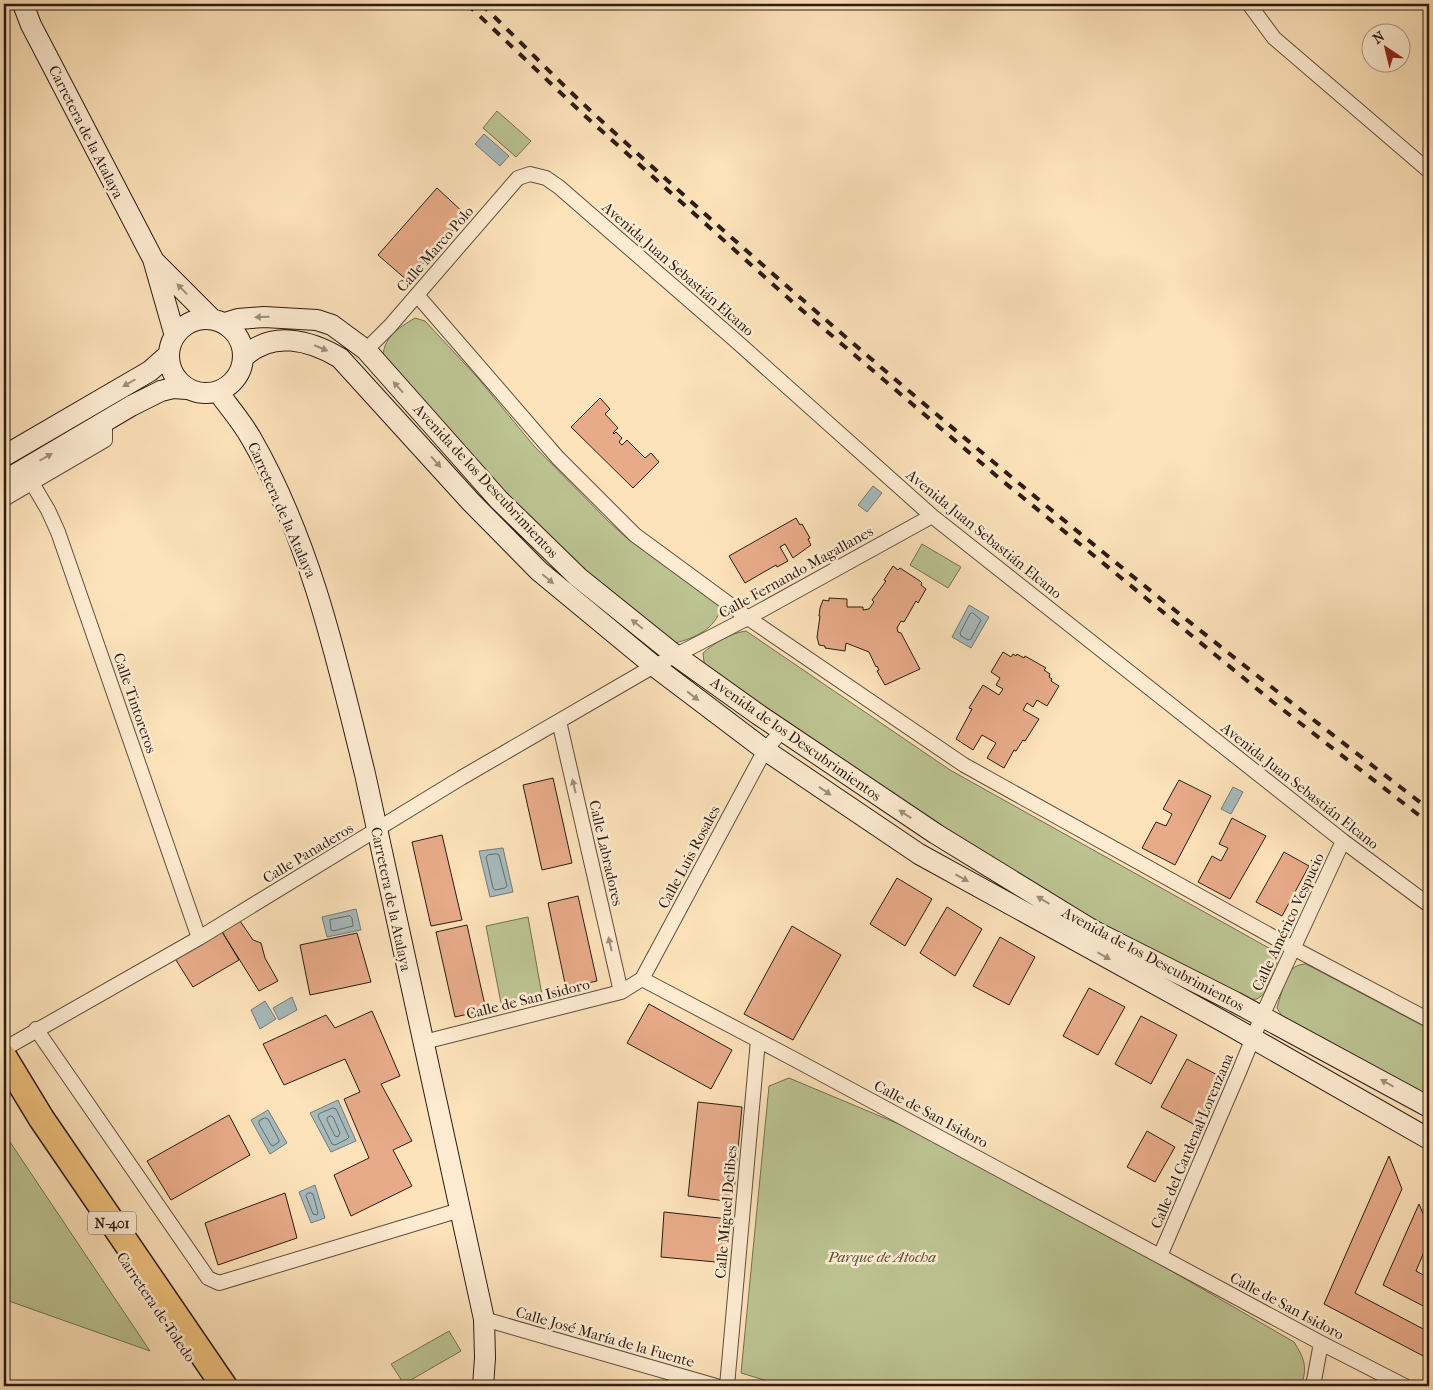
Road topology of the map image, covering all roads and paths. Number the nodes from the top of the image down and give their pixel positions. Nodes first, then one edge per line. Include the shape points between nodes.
1 (23, 4) edge
2 (1249, 4) edge
3 (1429, 171) edge
4 (530, 174) joint
5 (153, 259) junction
6 (417, 295) junction
7 (218, 321) junction
8 (175, 336) junction
9 (366, 350) junction
10 (168, 355) junction
11 (244, 357) junction
12 (225, 388) junction
13 (187, 389) junction
14 (104, 423) junction
15 (4, 456) edge
16 (4, 481) edge
17 (32, 483) junction
18 (4, 499) edge
19 (932, 516) junction
20 (748, 618) junction
21 (676, 655) junction
22 (654, 666) junction
23 (559, 721) junction
24 (782, 731) junction
25 (765, 750) junction
26 (376, 830) junction
27 (1343, 841) junction
28 (1429, 906) edge
29 (199, 938) junction
30 (1293, 948) junction
31 (642, 979) junction
32 (621, 992) junction
33 (1262, 1016) junction
34 (1429, 1020) edge
35 (36, 1029) junction
36 (1253, 1038) junction
37 (758, 1040) junction
38 (424, 1042) junction
39 (4, 1049) edge
40 (4, 1057) edge
41 (4, 1078) edge
42 (1429, 1107) edge
43 (1429, 1139) edge
44 (460, 1210) junction
45 (1160, 1256) junction
46 (484, 1319) junction
47 (1321, 1343) junction
48 (210, 1386) edge
49 (224, 1386) edge
50 (483, 1386) edge
51 (716, 1386) edge
52 (727, 1386) edge
53 (1312, 1386) edge
54 (1405, 1386) edge

1 - 5 street, Carretera de la Atalaya via 30,24
2 - 3 street via 1274,38
4 - 6 street, Calle Marco Polo via 518,178
4 - 19 street, Avenida Juan Sebastián Elcano via 546,178 586,210
7 -> 5 street, Carretera de la Atalaya
5 - 8 street, Carretera de la Atalaya
6 - 9 street, Calle Marco Polo
6 - 20 street via 558,458 635,535
7 - 8 street via 201,319 191,322
9 -> 7 street, Avenida de los Descubrimientos via 332,325 317,320 264,317
7 - 11 street via 238,336
8 - 10 street
21 -> 9 street, Avenida de los Descubrimientos via 578,577 499,500
10 - 13 street via 172,373
10 -> 15 street via 150,371
11 - 12 street via 238,376
11 -> 22 street, Avenida de los Descubrimientos via 262,344 302,341 340,358 471,502 539,571
12 - 13 street via 207,394
12 - 26 street, Carretera de la Atalaya via 265,463 318,592
13 - 14 street via 173,388 161,392 130,406
16 -> 14 street
14 - 17 street via 104,440
17 - 18 street
17 - 29 street, Calle Tintoreros via 58,532
19 - 20 street, Calle Fernando Magallanes
19 - 27 street, Avenida Juan Sebastián Elcano
20 - 21 street, Calle Fernando Magallanes
20 - 30 street via 964,765
21 - 22 street, Calle Fernando Magallanes
21 - 24 street, Avenida de los Descubrimientos
22 - 23 street, Calle Panaderos
22 -> 25 street, Avenida de los Descubrimientos
23 - 26 street, Calle Panaderos
32 -> 23 street, Calle Labradores
24 - 25 street, Calle Luis Rosales
33 -> 24 street, Avenida de los Descubrimientos via 1094,931 936,834
25 - 31 street, Calle Luis Rosales
25 -> 36 street, Avenida de los Descubrimientos via 919,854
26 - 29 street, Calle Panaderos
26 - 38 street, Carretera de la Atalaya
27 - 28 street, Avenida Juan Sebastián Elcano
27 - 30 street, Calle Américo Vespucio
29 - 35 street, Calle Panaderos
30 - 33 street, Calle Américo Vespucio
30 - 34 street
31 - 32 street, Calle de San Isidoro
31 - 37 street, Calle de San Isidoro
32 - 38 street, Calle de San Isidoro
33 - 36 street, Calle Américo Vespucio
42 -> 33 street, Avenida de los Descubrimientos
35 - 39 street, Calle Panaderos
35 - 44 street via 208,1278 219,1283
36 - 43 street, Avenida de los Descubrimientos
36 - 45 street, Calle del Cardenal Lorenzana
37 - 45 street, Calle de San Isidoro
37 - 52 street, Calle Miguel Delibes
38 - 44 street, Carretera de la Atalaya
40 - 49 highway, N-401 via 41,1118
41 - 48 highway, Carretera de Toledo / N-401 via 31,1124
44 - 46 street, Carretera de la Atalaya
45 - 47 street, Calle de San Isidoro
46 - 50 street, Carretera de la Atalaya
46 - 51 street, Calle José María de la Fuente
47 - 53 street
47 - 54 street, Calle de San Isidoro

